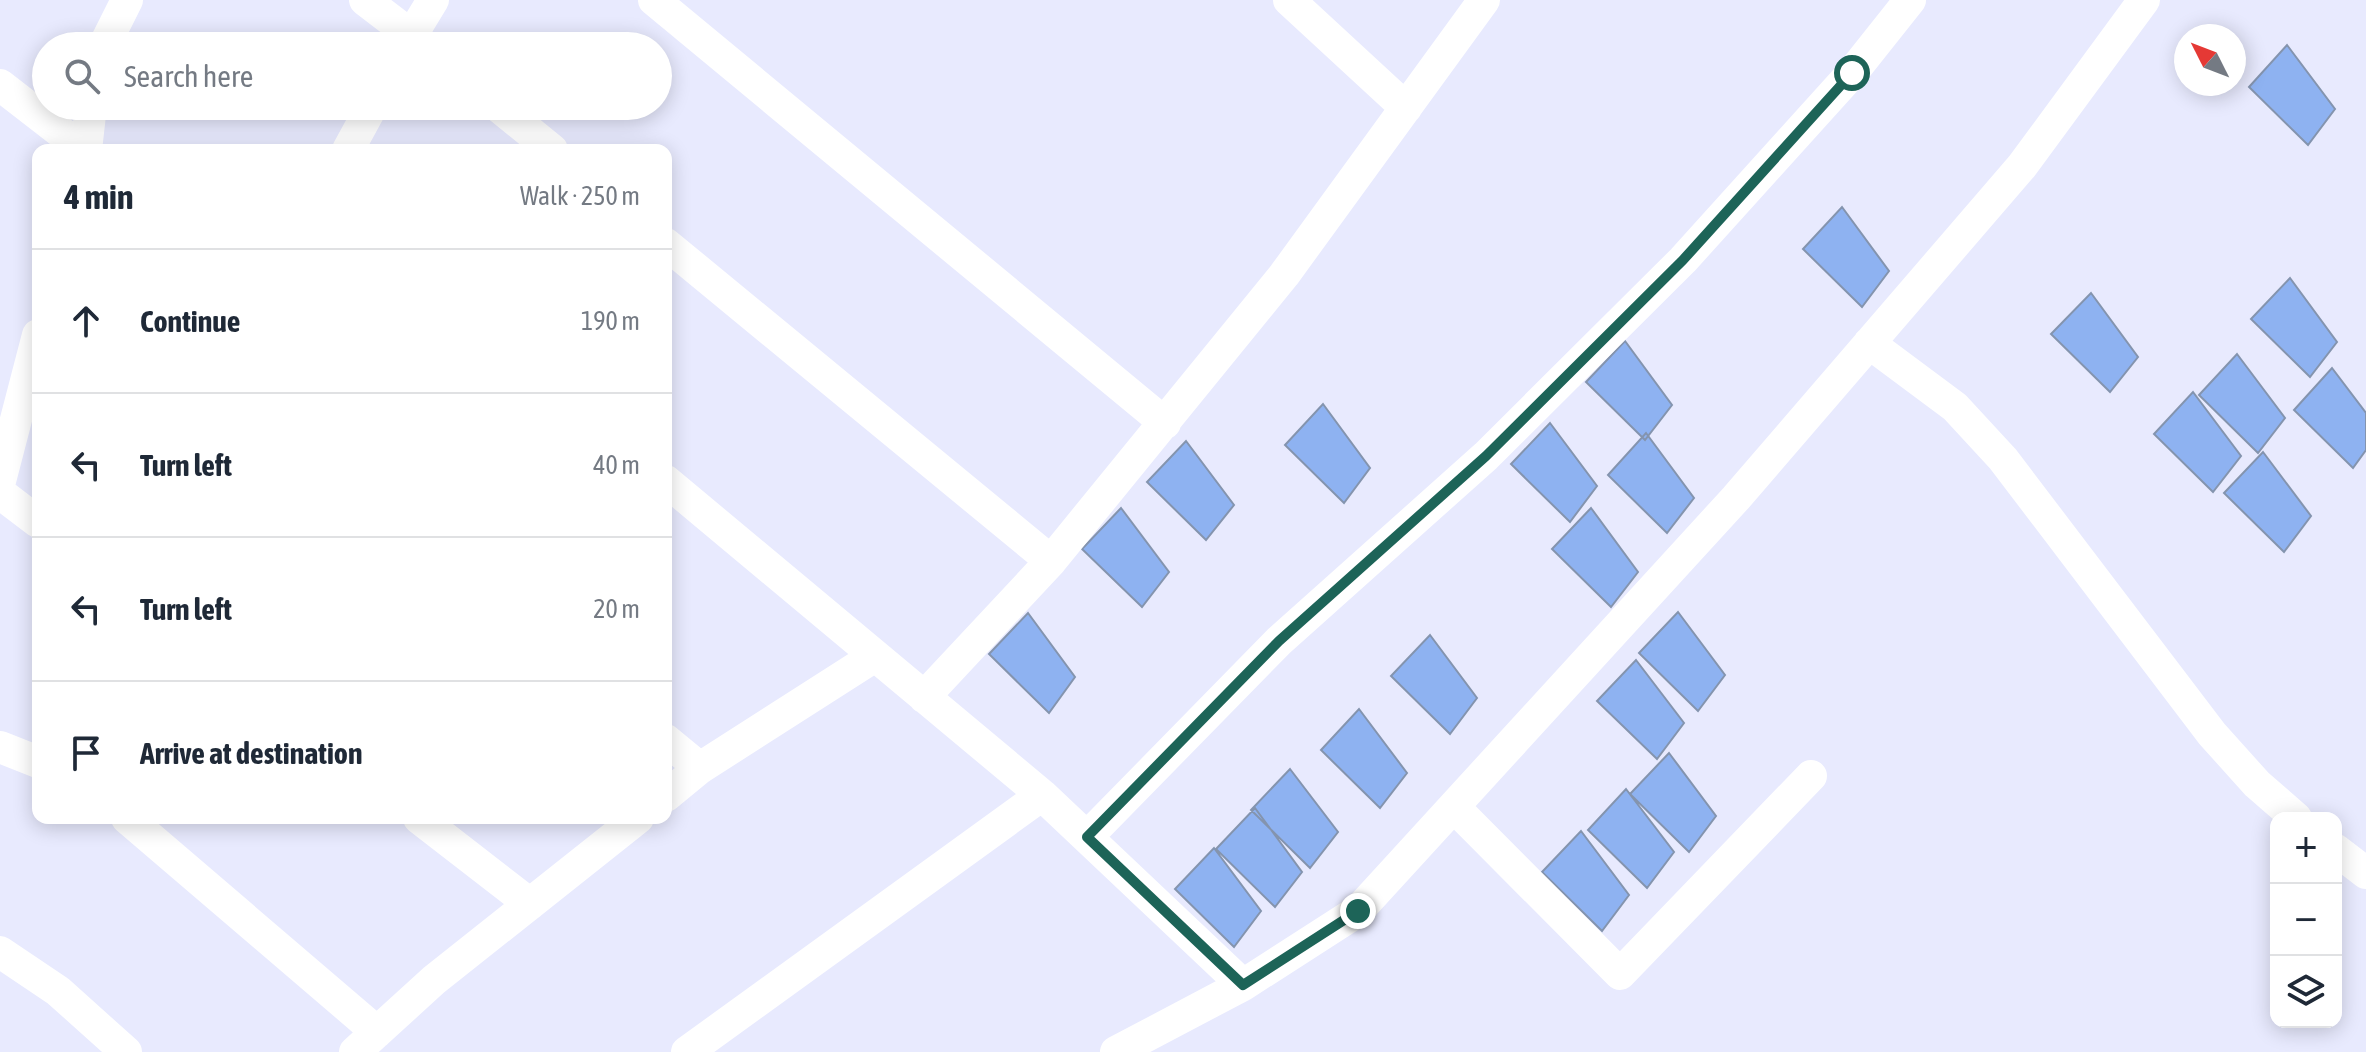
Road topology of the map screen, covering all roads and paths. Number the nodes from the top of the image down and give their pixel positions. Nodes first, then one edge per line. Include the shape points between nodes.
1 (127, 0) edge
2 (365, 0) edge
3 (433, 0) edge
4 (654, 0) edge
5 (1289, 0) edge
6 (1484, 0) edge
7 (1910, 0) edge
8 (2144, 0) edge
9 (111, 32) edge
10 (402, 32) edge
11 (419, 32) edge
12 (0, 85) edge
13 (1406, 108) junction
14 (32, 109) edge
15 (46, 120) edge
16 (89, 120) edge
17 (364, 120) edge
18 (515, 120) edge
19 (77, 144) edge
20 (86, 144) edge
21 (351, 144) edge
22 (545, 144) edge
23 (672, 249) edge
24 (1869, 343) junction
25 (32, 358) edge
26 (1165, 423) junction
27 (0, 481) edge
28 (672, 486) edge
29 (0, 493) edge
30 (32, 517) edge
31 (1051, 561) junction
32 (875, 656) junction
33 (924, 697) junction
34 (672, 745) edge
35 (0, 747) edge
36 (32, 760) edge
37 (700, 768) junction
38 (1811, 776) dead end
39 (672, 791) edge
40 (1042, 795) junction
41 (1454, 807) junction
42 (2289, 812) edge
43 (133, 824) edge
44 (427, 824) edge
45 (630, 824) edge
46 (1087, 837) junction
47 (2342, 855) edge
48 (2366, 873) edge
49 (530, 904) junction
50 (0, 952) edge
51 (1243, 985) junction
52 (366, 1042) edge
53 (126, 1052) edge
54 (687, 1052) edge
55 (1116, 1052) edge

1 - 9 street
2 - 10 street
3 - 11 street
4 - 26 street
5 - 13 street
6 - 13 street
7 - 46 street via 1852,73 1683,260 1486,456 1279,641
8 - 24 street via 2022,166
12 - 14 street
13 - 26 street via 1284,275
15 - 19 street
16 - 20 street
17 - 21 street
18 - 22 street
23 - 31 street
24 - 41 street via 1736,498
24 - 42 street via 1955,407 2003,459 2212,734
25 - 27 street
26 - 31 street
28 - 32 street
29 - 30 street
31 - 33 street
32 - 33 street
32 - 37 street
33 - 40 street
34 - 37 street
35 - 36 street
37 - 39 street
38 - 41 street via 1620,974
40 - 46 street
40 - 54 street
41 - 51 street via 1358,911
43 - 52 street
44 - 49 street
45 - 49 street
46 - 51 street
47 - 48 street
49 - 52 street
50 - 53 street via 58,991
51 - 55 street

